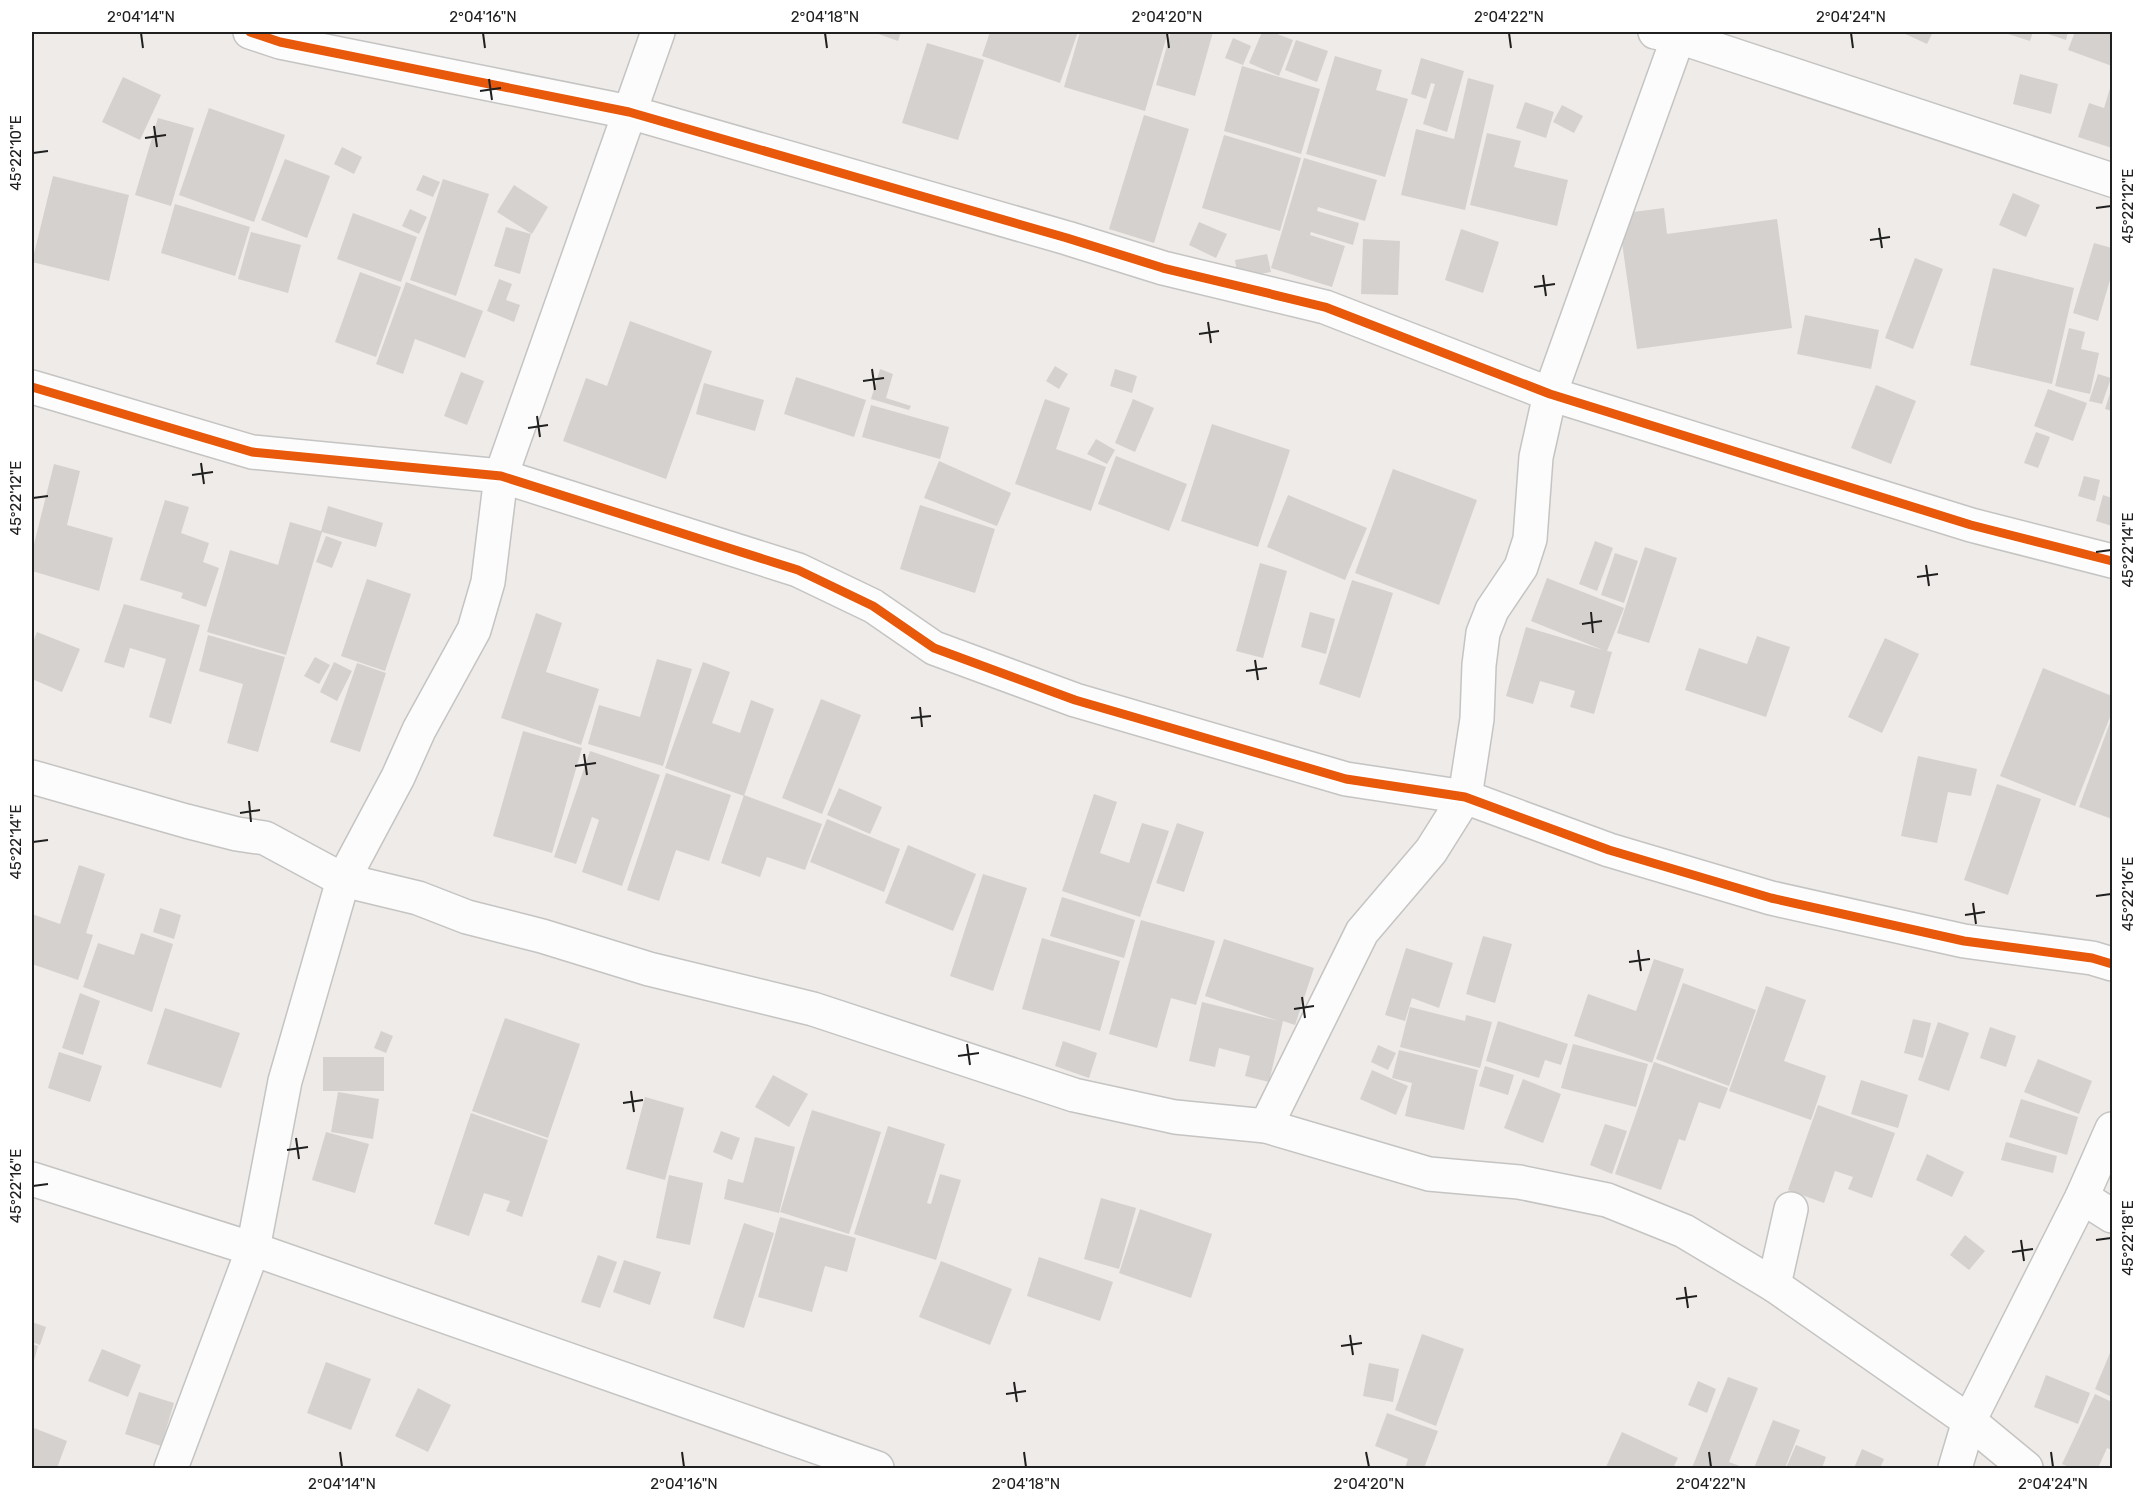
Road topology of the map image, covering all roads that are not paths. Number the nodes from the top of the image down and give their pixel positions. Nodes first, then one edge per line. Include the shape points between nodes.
1 (250, 32) edge
2 (658, 32) edge
3 (1671, 33) edge
4 (629, 111) junction
5 (2112, 180) edge
6 (32, 387) edge
7 (1550, 394) junction
8 (501, 476) junction
9 (2112, 561) edge
10 (32, 777) edge
11 (1465, 797) junction
12 (343, 880) junction
13 (2106, 958) edge
14 (1266, 1126) junction
15 (2112, 1130) edge
16 (32, 1179) edge
17 (2082, 1197) junction
18 (1791, 1209) dead end
19 (2112, 1215) edge
20 (253, 1249) junction
21 (1774, 1285) junction
22 (1969, 1421) junction
23 (171, 1468) edge
24 (877, 1468) edge
25 (1955, 1468) edge
26 (2026, 1468) edge

1 - 4 street via 280,42
2 - 4 street
3 - 5 street
3 - 7 street
4 - 7 street via 1164,267 1325,307
4 - 8 street
6 - 8 street via 252,452
7 - 9 street via 1971,525
7 - 11 street via 1536,458 1530,539 1521,567 1492,610 1483,633 1477,719
8 - 11 street via 798,570 873,606 934,648 1075,700 1346,779
8 - 12 street via 488,582 474,630
10 - 12 street via 186,821 265,838
11 - 13 street via 1609,850 1771,898 1964,941
11 - 14 street via 1431,851 1362,932
12 - 14 street via 418,898 467,917 649,969 813,1010 1074,1095 1175,1117
12 - 20 street via 285,1081
14 - 21 street via 1430,1174 1519,1182 1607,1200 1684,1231
15 - 17 street
16 - 20 street
17 - 19 street
17 - 22 street
18 - 21 street
20 - 23 street
20 - 24 street
21 - 22 street
22 - 25 street
22 - 26 street

